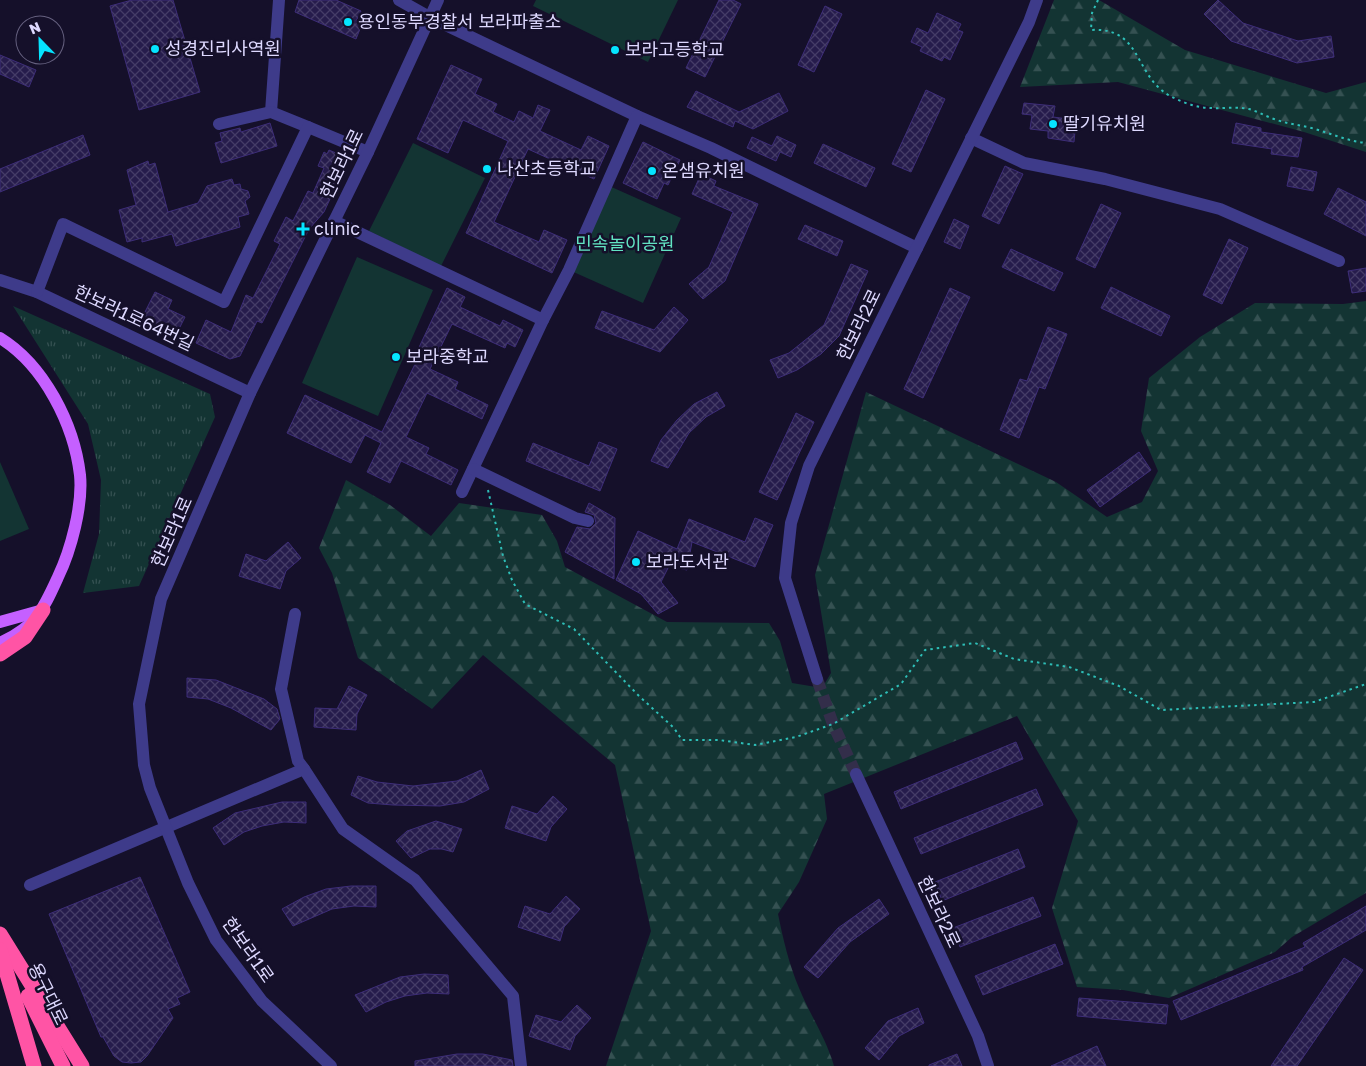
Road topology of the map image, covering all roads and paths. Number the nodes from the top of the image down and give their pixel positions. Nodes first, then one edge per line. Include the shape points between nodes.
1 (279, 0) edge
2 (398, 0) edge
3 (438, 0) edge
4 (1037, 0) edge
5 (1098, 0) edge
6 (431, 18) junction
7 (271, 112) junction
8 (637, 116) junction
9 (219, 124) dead end
10 (308, 127) junction
11 (971, 138) junction
12 (1366, 143) edge
13 (368, 152) junction
14 (334, 221) junction
15 (917, 248) junction
16 (1338, 261) dead end
17 (0, 280) edge
18 (37, 292) junction
19 (543, 320) junction
20 (0, 338) edge
21 (250, 393) junction
22 (478, 471) junction
23 (462, 492) dead end
24 (588, 521) dead end
25 (43, 610) junction
26 (295, 614) dead end
27 (0, 622) edge
28 (0, 643) edge
29 (0, 654) edge
30 (817, 679) tunnel mouth
31 (1366, 684) edge
32 (304, 769) junction
33 (856, 774) tunnel mouth
34 (165, 828) junction
35 (30, 886) dead end
36 (0, 934) edge
37 (0, 938) edge
38 (0, 950) edge
39 (34, 1066) edge
40 (63, 1066) edge
41 (82, 1066) edge
42 (331, 1066) edge
43 (521, 1066) edge
44 (988, 1066) edge

1 - 7 street
2 - 6 street
3 - 6 street, 한보라1로
4 - 11 street, 한보라2로
5 - 12 path via 1092,13 1091,30 1107,30 1123,36 1137,53 1148,78 1170,95 1208,108 1247,109 1352,142
6 - 8 street
6 - 13 street, 한보라1로
7 - 9 street
7 - 10 street
8 - 15 street via 711,148
8 - 19 street via 570,270
10 - 13 street
10 - 18 street via 224,302 63,224
11 - 15 street, 한보라2로
11 - 16 street via 1024,163 1105,179 1220,209
13 - 14 street, 한보라1로
14 - 19 street
14 - 21 street, 한보라1로
15 - 30 street, 한보라2로 via 809,466 791,523 785,578
17 - 18 street, 한보라1로64번길
18 - 21 street, 한보라1로64번길
19 - 22 street
20 - 25 main road via 11,344 30,364 48,389 74,443 80,476 69,554
21 - 34 street, 한보라1로 via 161,599 139,704 144,765
22 - 23 street
22 - 24 street via 575,518
22 - 31 path via 503,556 525,604 574,629 638,696 674,728 682,740 755,744 796,737 833,724 901,684 925,650 976,643 1014,659 1069,667 1119,686 1161,710 1314,702
25 - 27 main road
25 - 28 main road via 23,632
25 - 29 highway via 25,638
26 - 32 street via 281,689 298,761
32 - 34 street
32 - 43 street via 343,829 415,880 513,996
33 - 44 street, 한보라2로 via 978,1036
34 - 35 street
34 - 42 street, 한보라1로 via 216,940 262,1001
36 - 41 highway
37 - 40 highway, 용구대로
38 - 39 highway

